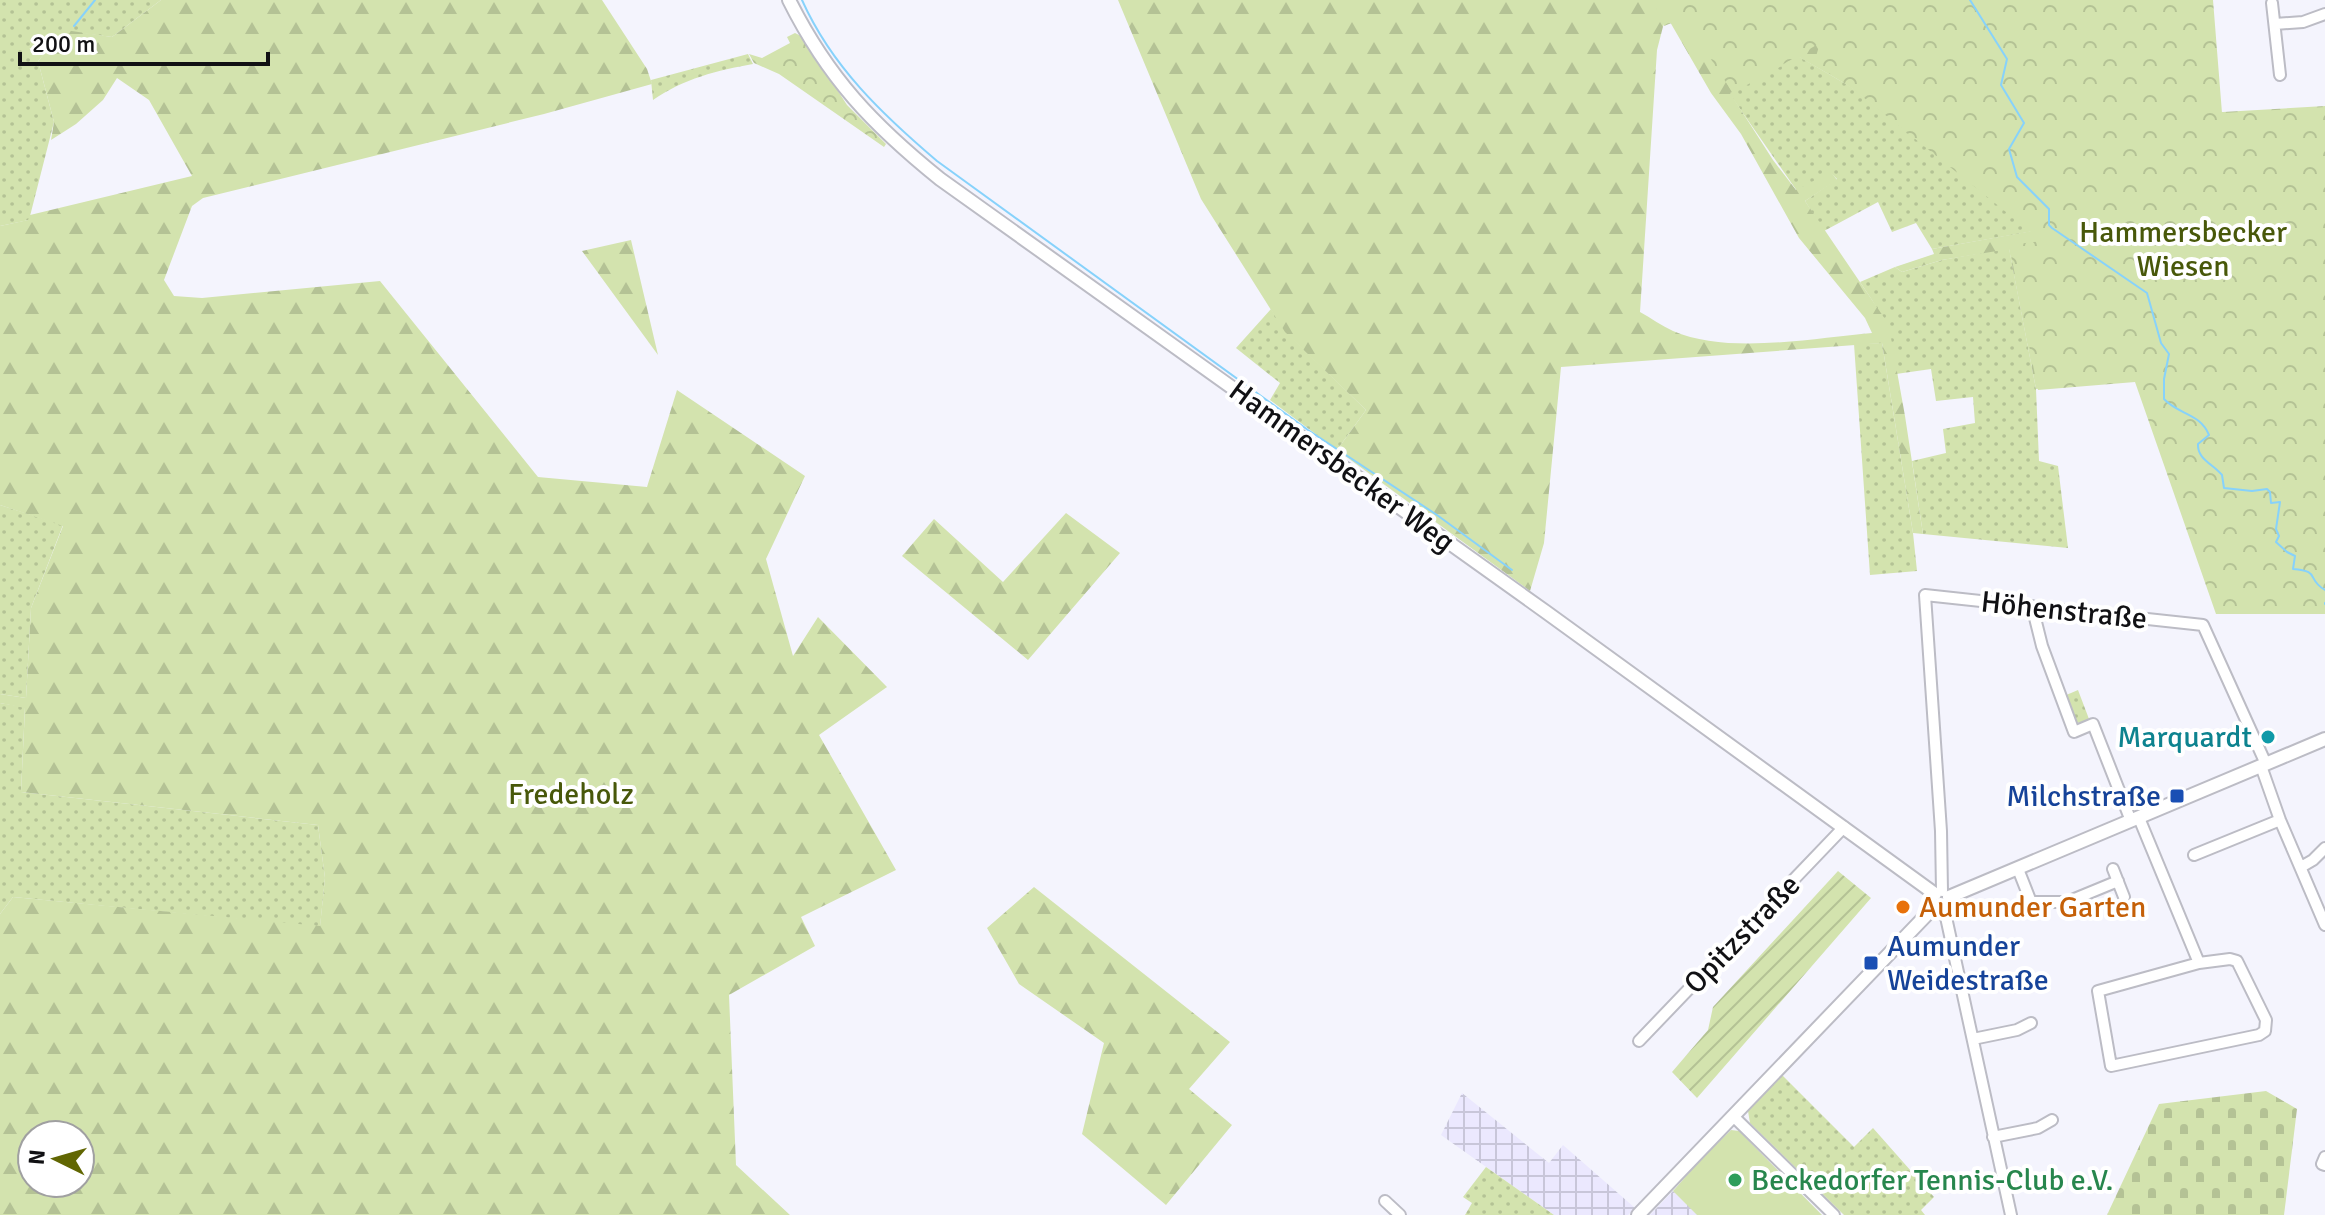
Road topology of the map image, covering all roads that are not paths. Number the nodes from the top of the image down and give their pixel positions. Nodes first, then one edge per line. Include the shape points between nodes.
1 (789, 0) edge
2 (2272, 3) dead end
3 (2325, 14) edge
4 (2275, 24) junction
5 (2280, 75) dead end
6 (2032, 606) junction
7 (2325, 739) edge
8 (2263, 765) junction
9 (2135, 819) junction
10 (2280, 820) junction
11 (1844, 827) junction
12 (2325, 848) edge
13 (2194, 855) dead end
14 (2301, 867) junction
15 (2018, 869) junction
16 (2113, 869) dead end
17 (2118, 881) junction
18 (2124, 897) dead end
19 (1941, 899) junction
20 (2325, 925) edge
21 (2199, 963) junction
22 (2031, 1023) dead end
23 (1973, 1039) junction
24 (1639, 1041) dead end
25 (1733, 1116) junction
26 (2052, 1120) dead end
27 (1993, 1137) junction
28 (2325, 1157) edge
29 (2325, 1165) edge
30 (1385, 1201) dead end
31 (1400, 1215) edge
32 (1638, 1215) edge
33 (1834, 1215) edge
34 (2011, 1215) edge

1 - 11 street, Hammersbecker Weg via 848,94 940,179
2 - 4 street
3 - 4 street
4 - 5 street
6 - 8 street, Höhenstraße via 2203,625
6 - 9 street via 2074,732 2093,724
6 - 19 street, Höhenstraße via 1925,595
7 - 8 street
8 - 9 street
8 - 10 street
9 - 15 street
9 - 21 street
10 - 13 street
10 - 14 street
11 - 19 street, Hammersbecker Weg
11 - 24 street, Opitzstraße
12 - 14 street
14 - 20 street
15 - 17 street via 2031,902 2067,902
15 - 19 street
16 - 17 street
17 - 18 street
19 - 23 street
19 - 25 street
21 - 21 street via 2098,991 2111,1066 2265,1031 2266,1020 2237,961
22 - 23 street
23 - 27 street
25 - 32 street
25 - 33 street
26 - 27 street
27 - 34 street
28 - 29 street
30 - 31 street

